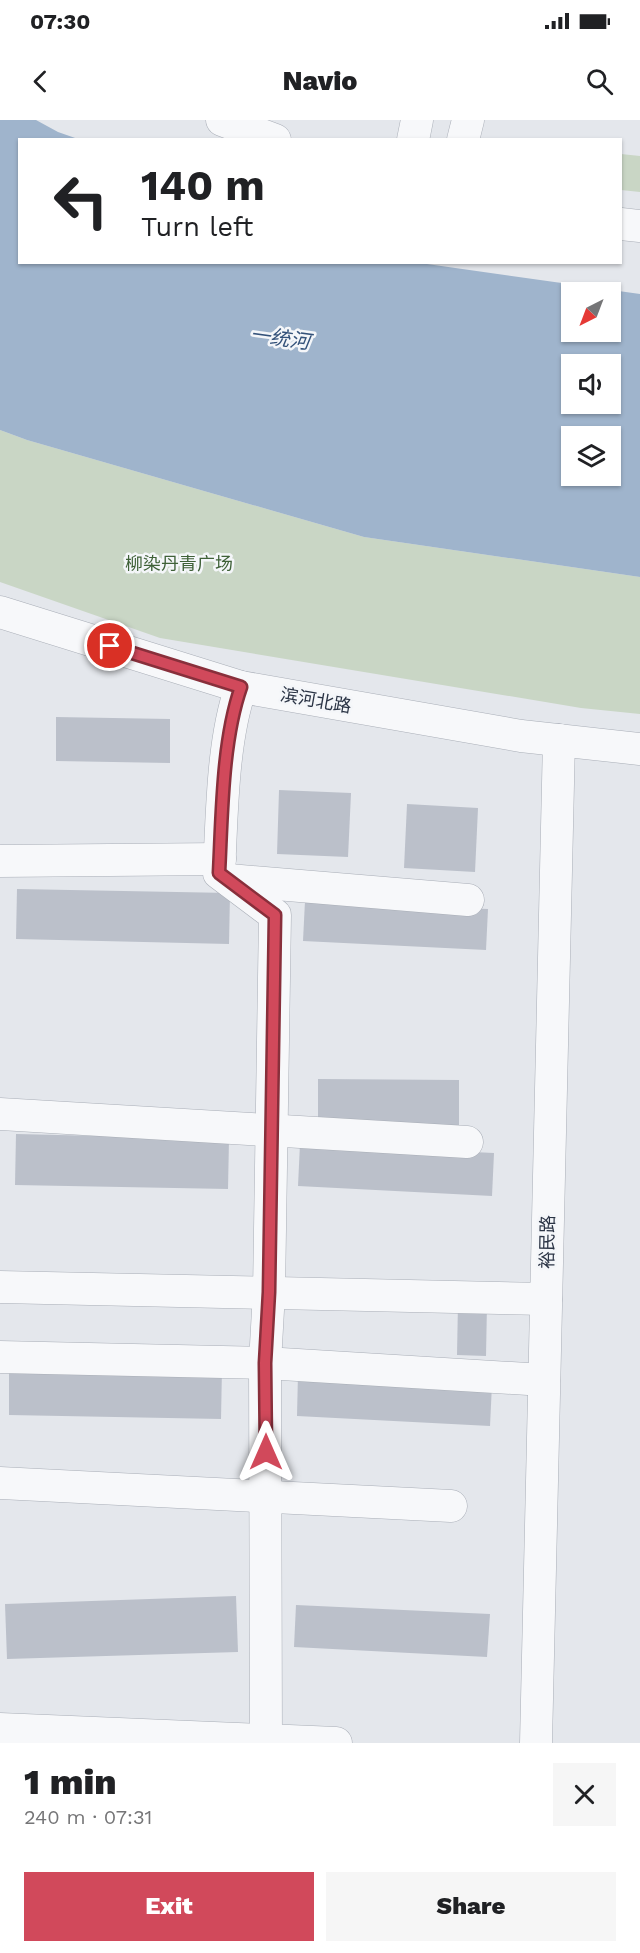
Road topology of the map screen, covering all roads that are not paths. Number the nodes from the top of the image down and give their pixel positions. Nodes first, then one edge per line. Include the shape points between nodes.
1 (222, 120) edge
2 (417, 120) edge
3 (468, 120) edge
4 (270, 138) edge
5 (413, 138) edge
6 (464, 138) edge
7 (622, 224) edge
8 (640, 226) edge
9 (0, 612) edge
10 (241, 687) junction
11 (559, 740) junction
12 (640, 749) edge
13 (0, 861) edge
14 (224, 869) junction
15 (468, 900) dead end
16 (0, 1113) edge
17 (272, 1130) junction
18 (467, 1142) dead end
19 (0, 1287) edge
20 (269, 1292) junction
21 (546, 1299) junction
22 (0, 1357) edge
23 (265, 1363) junction
24 (544, 1380) junction
25 (0, 1483) edge
26 (266, 1496) junction
27 (451, 1506) dead end
28 (0, 1730) edge
29 (266, 1741) edge
30 (336, 1743) edge
31 (536, 1743) edge

1 - 4 street
2 - 5 street
3 - 6 street
7 - 8 street
9 - 10 street, 滨河北路
10 - 11 street, 滨河北路
10 - 14 street via 224,780
11 - 12 street, 滨河北路
11 - 21 street, 裕民路
13 - 14 street
14 - 15 street
14 - 17 street via 275,915
16 - 17 street
17 - 18 street
17 - 20 street
19 - 20 street
20 - 21 street
20 - 23 street
21 - 24 street, 裕民路
22 - 23 street
23 - 24 street
23 - 26 street
24 - 31 street, 裕民路
25 - 26 street
26 - 27 street
26 - 29 street
28 - 29 street
29 - 30 street

